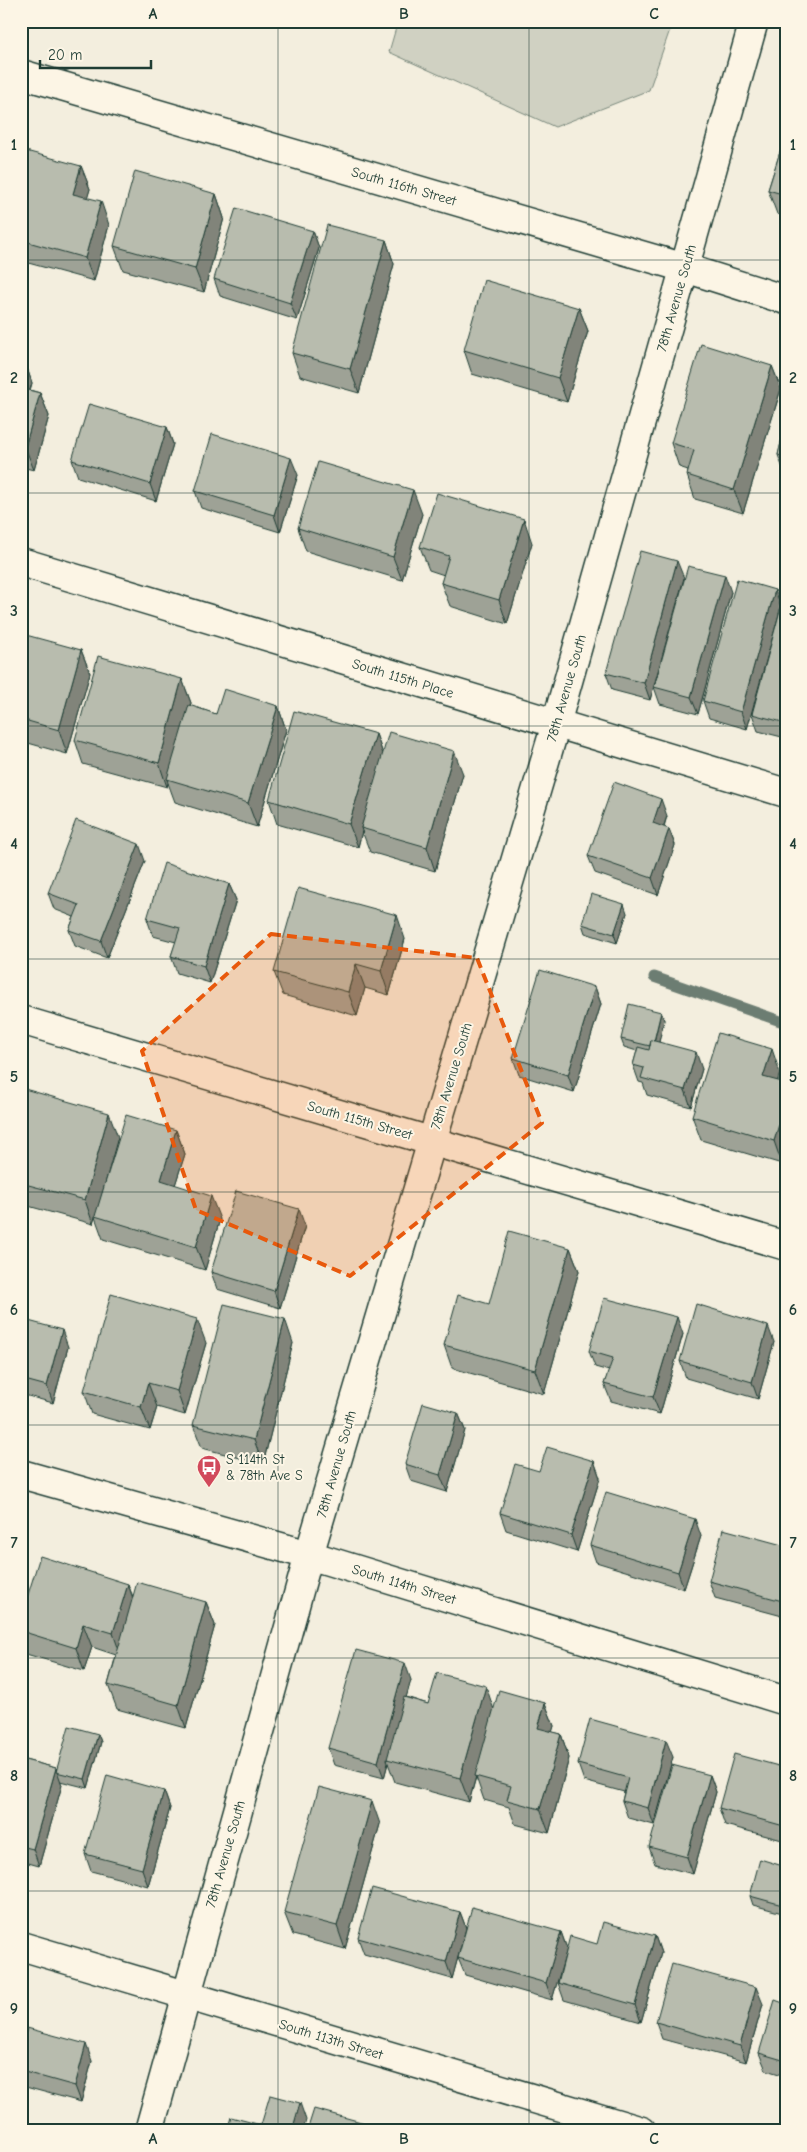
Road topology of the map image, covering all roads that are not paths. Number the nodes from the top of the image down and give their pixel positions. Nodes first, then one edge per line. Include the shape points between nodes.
1 (754, 21) edge
2 (21, 74) edge
3 (685, 268) junction
4 (786, 300) edge
5 (21, 562) edge
6 (556, 724) junction
7 (786, 793) edge
8 (21, 1020) edge
9 (431, 1141) junction
10 (786, 1246) edge
11 (21, 1474) edge
12 (309, 1555) junction
13 (786, 1701) edge
14 (21, 1946) edge
15 (185, 1995) junction
16 (149, 2131) edge
17 (642, 2131) edge

1 - 3 street, 78th Avenue South
2 - 3 street, South 116th Street
3 - 4 street, South 116th Street
3 - 6 street, 78th Avenue South
5 - 6 street, South 115th Place
6 - 7 street, South 115th Place
6 - 9 street, 78th Avenue South
8 - 9 street, South 115th Street
9 - 10 street, South 115th Street
9 - 12 street, 78th Avenue South
11 - 12 street, South 114th Street
12 - 13 street, South 114th Street
12 - 15 street, 78th Avenue South
14 - 15 street, South 113th Street
15 - 16 street, 78th Avenue South
15 - 17 street, South 113th Street

